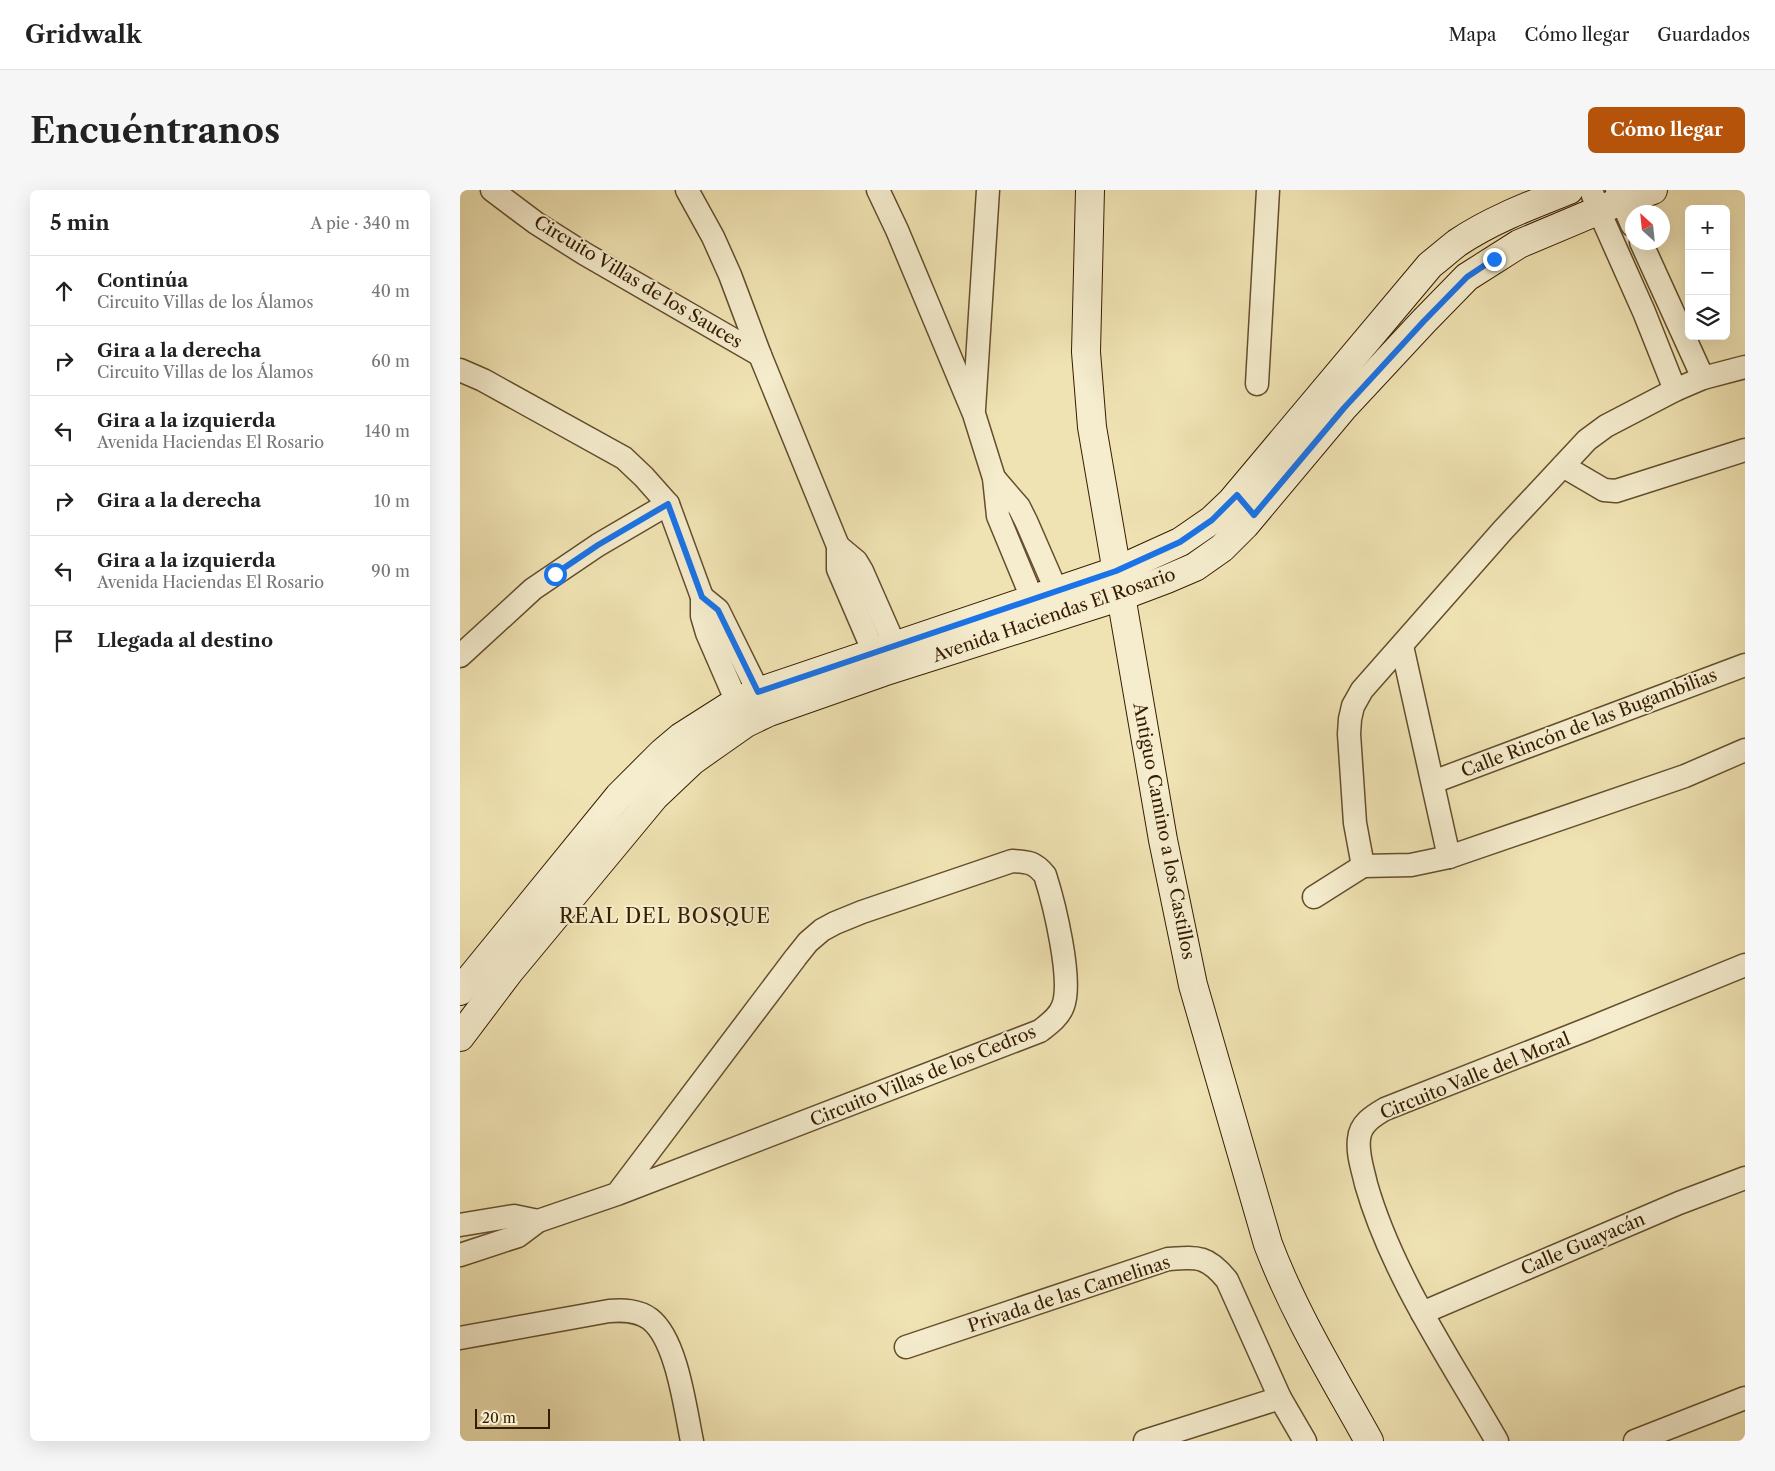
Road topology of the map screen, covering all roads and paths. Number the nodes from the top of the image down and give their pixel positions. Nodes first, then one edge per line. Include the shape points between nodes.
1 (492, 190) edge
2 (687, 190) edge
3 (878, 190) edge
4 (988, 190) edge
5 (1090, 190) edge
6 (1570, 190) edge
7 (1653, 190) edge
8 (1269, 191) edge
9 (1612, 203) edge
10 (1645, 250) edge
11 (760, 355) junction
12 (1745, 367) edge
13 (460, 370) edge
14 (1703, 378) junction
15 (1257, 384) dead end
16 (1676, 390) junction
17 (974, 414) junction
18 (1745, 450) edge
19 (1563, 466) junction
20 (668, 504) junction
21 (1245, 505) junction
22 (1119, 584) junction
23 (1049, 606) junction
24 (1402, 646) junction
25 (460, 656) edge
26 (889, 659) junction
27 (1745, 665) edge
28 (752, 707) junction
29 (1745, 750) edge
30 (1433, 782) junction
31 (1448, 857) junction
32 (1363, 866) junction
33 (1314, 897) dead end
34 (1745, 965) edge
35 (460, 991) edge
36 (460, 1037) edge
37 (1745, 1178) edge
38 (618, 1194) junction
39 (538, 1221) junction
40 (460, 1225) edge
41 (460, 1255) edge
42 (1422, 1313) junction
43 (460, 1338) edge
44 (906, 1347) dead end
45 (1280, 1398) junction
46 (1745, 1398) edge
47 (692, 1441) edge
48 (1145, 1441) edge
49 (1305, 1441) edge
50 (1369, 1441) edge
51 (1497, 1441) edge
52 (1635, 1441) edge

1 - 11 street, Circuito Villas de los Sauces via 585,254
2 - 11 street, Circuito Villas de los Sauces via 730,274
3 - 17 street
4 - 17 street
5 - 22 street, Antiguo Camino a los Castillos via 1086,308 1088,384 1092,427
6 - 21 street, Avenida Haciendas El Rosario via 1485,227 1430,265
7 - 9 street, Avenida Haciendas El Rosario
8 - 15 street
9 - 16 street via 1644,312
9 - 21 street, Avenida Haciendas El Rosario via 1519,244 1467,277 1344,408
10 - 14 street
11 - 26 street, Circuito Villas de los Sauces via 838,546 856,561 862,571
12 - 14 street
13 - 20 street via 624,458
14 - 16 street
16 - 19 street via 1606,426
17 - 23 street via 994,478 998,516
18 - 19 street via 1616,491 1604,490
19 - 24 street
20 - 25 street via 598,545 533,589
20 - 28 street via 702,597 718,610
21 - 22 street, Avenida Haciendas El Rosario via 1222,548 1195,567 1167,579
22 - 23 street, Avenida Haciendas El Rosario
22 - 50 street, Antiguo Camino a los Castillos via 1162,840 1193,986 1268,1244 1301,1320
23 - 26 street, Avenida Haciendas El Rosario
24 - 30 street
24 - 32 street via 1362,690 1350,718 1356,823
26 - 28 street, Avenida Haciendas El Rosario
27 - 30 street, Calle Rincón de las Bugambilias
28 - 35 street, Avenida Haciendas El Rosario via 681,737 662,753 619,796
28 - 36 street, Avenida Haciendas El Rosario via 655,796 509,972
29 - 31 street via 1685,776
30 - 31 street
31 - 32 street via 1411,865
32 - 33 street
34 - 42 street, Circuito Valle del Moral via 1385,1109 1365,1123 1358,1138 1359,1154 1373,1208
37 - 42 street, Calle Guayacán
38 - 38 street, Circuito Villas de los Cedros via 1040,1032 1056,1018 1064,1005 1065,989 1065,962 1045,876 1036,865 1012,861 862,912 822,930 796,957
38 - 39 street, Circuito Villas de los Cedros
39 - 40 street via 514,1216
39 - 41 street, Circuito Villas de los Cedros via 518,1236
42 - 51 street, Circuito Valle del Moral
43 - 47 street via 609,1311 636,1312 650,1319 673,1356
44 - 45 street, Privada de las Camelinas via 1168,1259 1206,1260 1227,1280
45 - 48 street
45 - 49 street, Privada de las Camelinas
46 - 52 street

